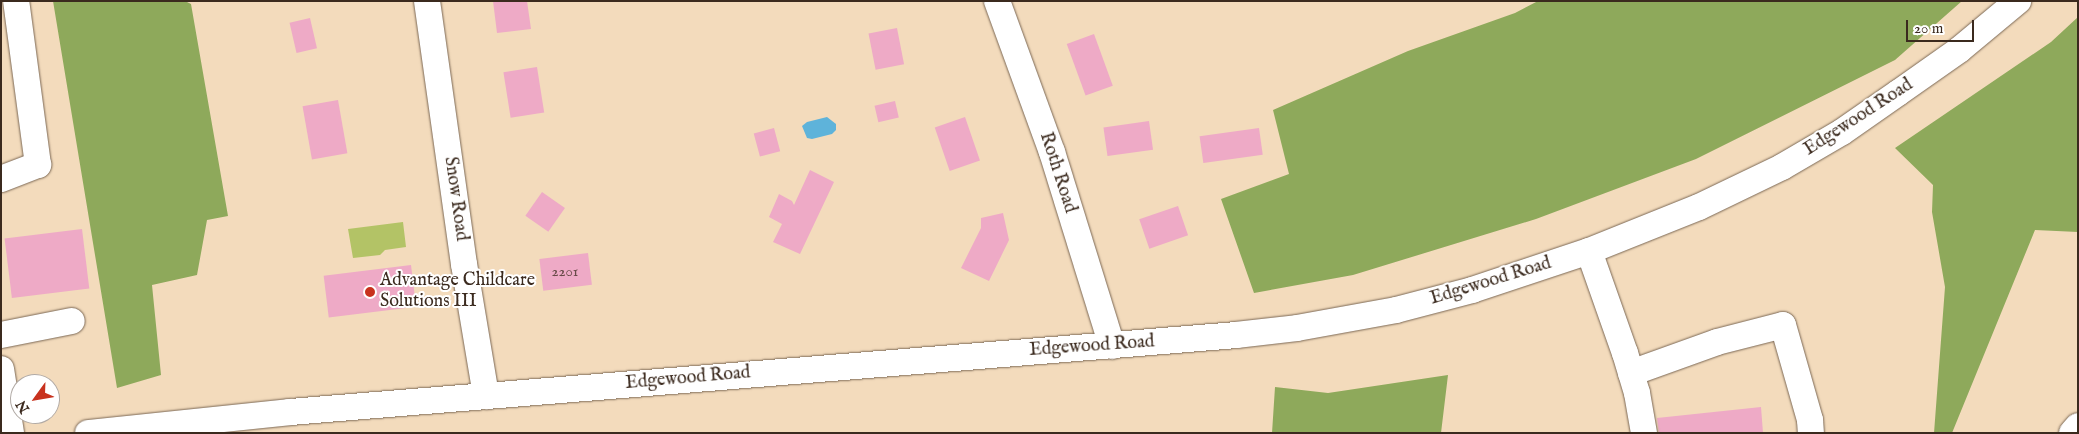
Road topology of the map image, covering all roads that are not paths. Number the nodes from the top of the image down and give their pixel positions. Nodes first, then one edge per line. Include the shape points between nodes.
1 (16, 1) edge
2 (427, 1) edge
3 (997, 1) edge
4 (2018, 1) edge
5 (1, 179) edge
6 (1589, 251) junction
7 (72, 321) dead end
8 (1, 336) edge
9 (1112, 346) junction
10 (1, 369) edge
11 (1631, 373) junction
12 (486, 396) junction
13 (2078, 426) edge
14 (93, 432) edge
15 (11, 433) edge
16 (1644, 433) edge
17 (1810, 433) edge
18 (2072, 433) edge

1 - 5 street via 38,165
2 - 12 street, Snow Road
3 - 9 street, Roth Road via 1052,152
4 - 6 street, Edgewood Road via 1959,50 1898,94 1782,167 1699,207
6 - 9 street, Edgewood Road via 1472,290 1396,310 1297,328
6 - 11 street
7 - 8 street
9 - 12 street, Edgewood Road
10 - 15 street
11 - 16 street
11 - 17 street via 1717,342 1782,325 1810,420
12 - 14 street, Edgewood Road
13 - 18 street

